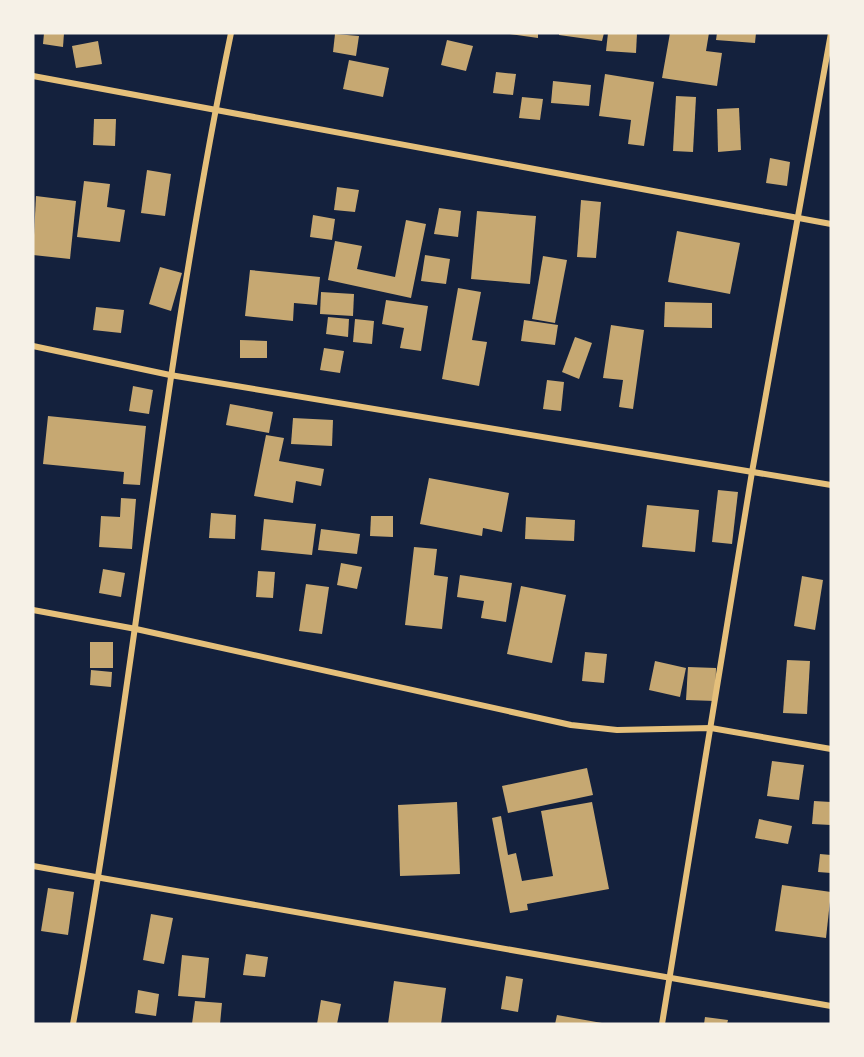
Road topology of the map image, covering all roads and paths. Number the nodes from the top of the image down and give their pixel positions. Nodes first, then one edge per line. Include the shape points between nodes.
1 (231, 33) edge
2 (831, 33) edge
3 (33, 76) edge
4 (215, 111) junction
5 (798, 219) junction
6 (831, 224) edge
7 (33, 346) edge
8 (170, 375) junction
9 (752, 472) junction
10 (831, 485) edge
11 (33, 610) edge
12 (136, 629) junction
13 (711, 728) junction
14 (831, 749) edge
15 (33, 866) edge
16 (99, 879) junction
17 (669, 978) junction
18 (831, 1006) edge
19 (73, 1024) edge
20 (662, 1024) edge

1 - 4 street
2 - 5 street
3 - 4 street
4 - 5 street
4 - 8 street
5 - 6 street
5 - 9 street
7 - 8 street
8 - 9 street
8 - 12 street
9 - 10 street
9 - 13 street
11 - 12 street
12 - 13 street via 571,725 617,730
12 - 16 street
13 - 14 street
13 - 17 street
15 - 16 street
16 - 17 street
16 - 19 street
17 - 18 street
17 - 20 street

